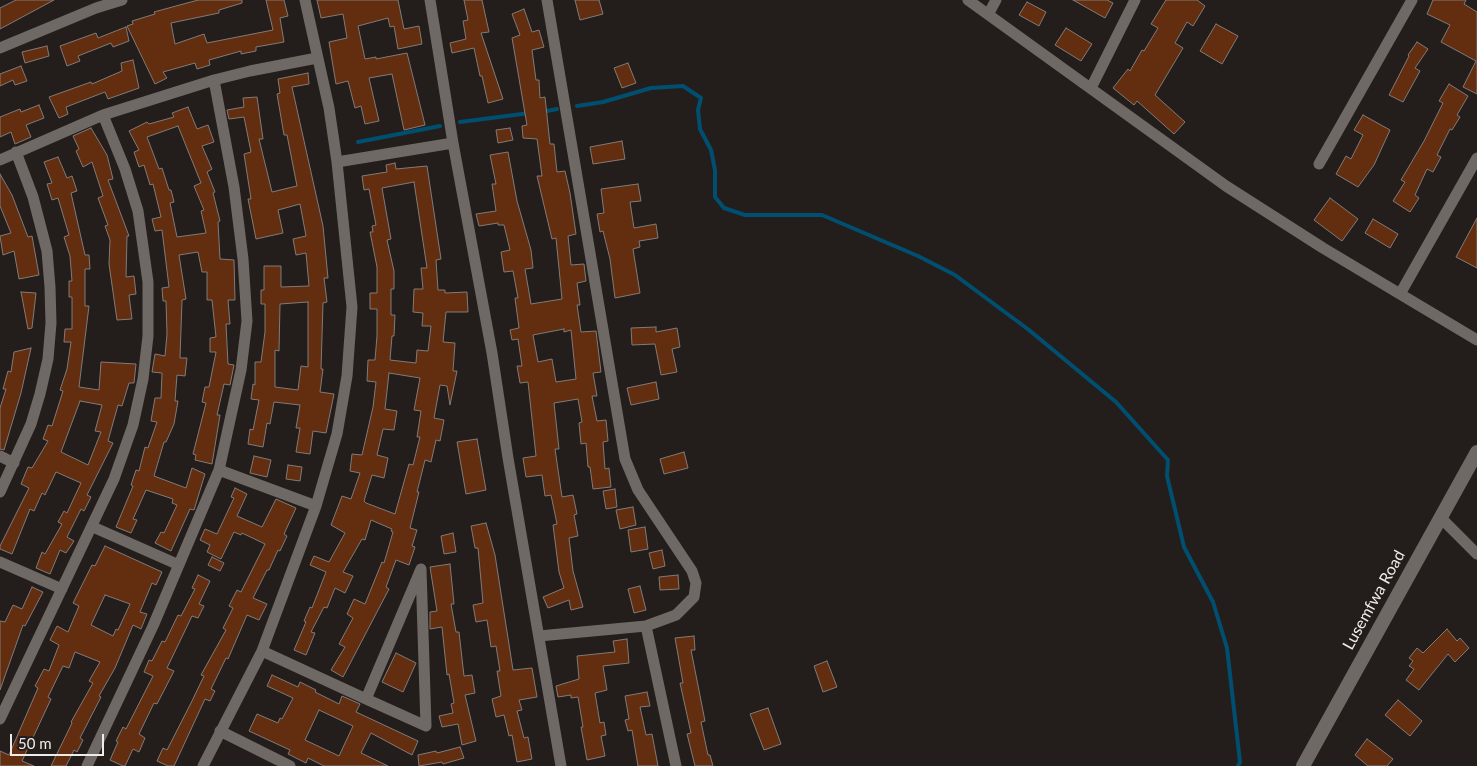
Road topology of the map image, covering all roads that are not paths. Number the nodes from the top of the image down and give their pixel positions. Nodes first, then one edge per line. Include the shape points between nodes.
1 (122, 0) edge
2 (305, 0) edge
3 (430, 0) edge
4 (547, 0) edge
5 (968, 0) edge
6 (996, 0) edge
7 (1135, 0) edge
8 (1412, 0) edge
9 (988, 13) junction
10 (0, 48) edge
11 (317, 58) junction
12 (214, 80) junction
13 (1091, 88) junction
14 (103, 115) junction
15 (453, 143) junction
16 (16, 152) junction
17 (1477, 158) edge
18 (0, 160) edge
19 (337, 162) junction
20 (1319, 164) dead end
21 (1400, 294) junction
22 (1477, 340) edge
23 (1477, 452) edge
24 (0, 456) edge
25 (14, 463) junction
26 (218, 470) junction
27 (0, 492) edge
28 (316, 506) junction
29 (1440, 517) junction
30 (93, 527) junction
31 (1477, 554) edge
32 (0, 562) edge
33 (179, 565) junction
34 (62, 589) junction
35 (646, 626) junction
36 (539, 636) junction
37 (262, 651) junction
38 (366, 699) junction
39 (0, 719) edge
40 (220, 731) junction
41 (87, 766) edge
42 (203, 766) edge
43 (290, 766) edge
44 (561, 766) edge
45 (676, 766) edge
46 (1303, 766) edge

1 - 10 street
2 - 11 street
3 - 15 street
4 - 35 street via 625,459 638,490 696,582 694,597 676,615
5 - 9 street
6 - 9 street
7 - 13 street
8 - 20 street
9 - 13 street
11 - 12 street
11 - 19 street
12 - 14 street
12 - 26 street via 234,187 247,321 241,370
13 - 21 street via 1226,186
14 - 16 street
14 - 30 street via 138,211 148,282 148,336 133,425
15 - 19 street
15 - 36 street
16 - 18 street
16 - 25 street via 33,197 46,251 51,323 48,359 40,394
17 - 21 street
19 - 28 street via 352,307 347,376 337,434
21 - 22 street
23 - 29 street, Lusemfwa Road
24 - 25 street
25 - 27 street
26 - 28 street
26 - 33 street
28 - 37 street
29 - 31 street
29 - 46 street, Lusemfwa Road
30 - 33 street
30 - 34 street
32 - 34 street
33 - 41 street
34 - 39 street
35 - 36 street
35 - 45 street
36 - 44 street
37 - 38 street
37 - 40 street
38 - 38 street via 370,690 421,569 426,726
40 - 42 street
40 - 43 street

